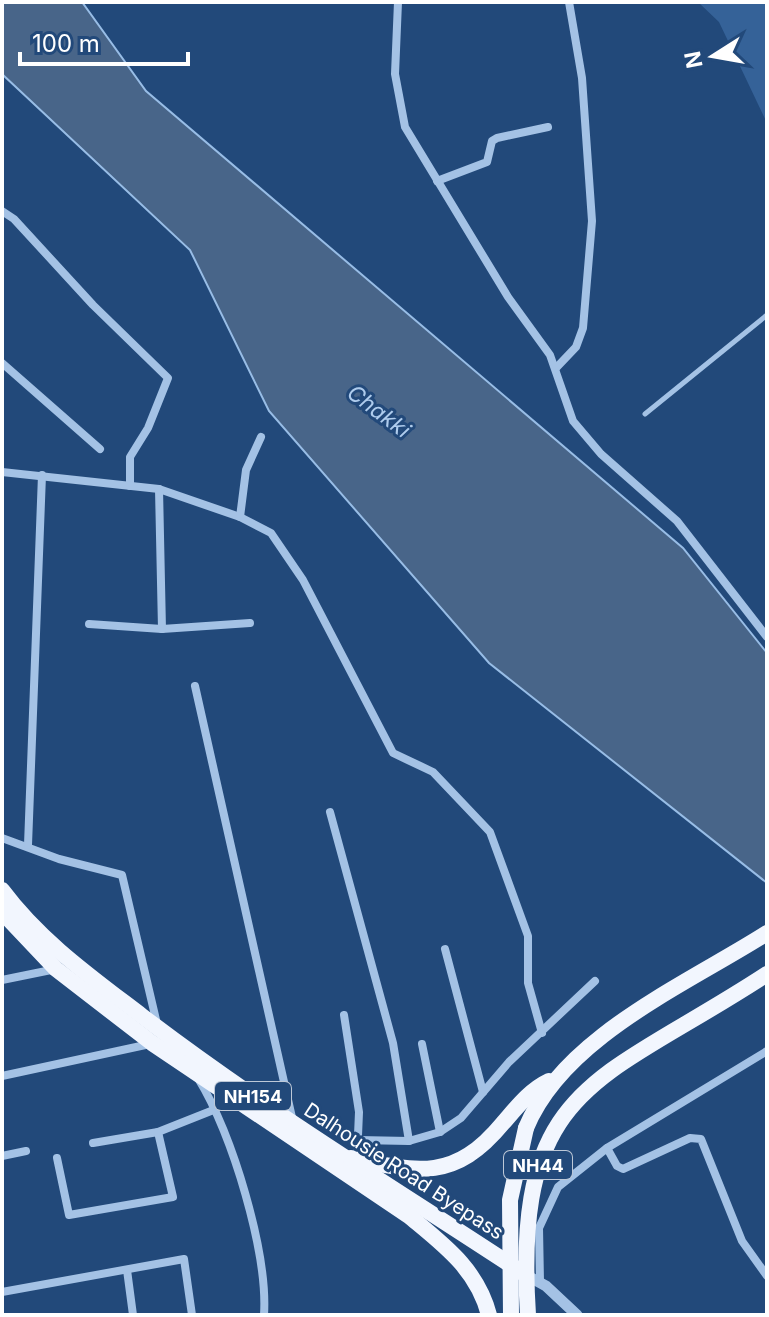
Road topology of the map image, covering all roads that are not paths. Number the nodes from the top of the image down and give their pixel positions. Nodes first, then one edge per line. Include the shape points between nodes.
1 (398, 2) edge
2 (569, 2) edge
3 (548, 127) dead end
4 (437, 181) junction
5 (2, 211) edge
6 (767, 315) edge
7 (2, 363) edge
8 (556, 368) junction
9 (645, 414) dead end
10 (261, 437) dead end
11 (100, 449) dead end
12 (2, 472) edge
13 (42, 475) junction
14 (130, 486) junction
15 (159, 489) junction
16 (240, 517) junction
17 (250, 623) dead end
18 (89, 624) dead end
19 (162, 629) junction
20 (767, 637) edge
21 (195, 686) dead end
22 (330, 812) dead end
23 (2, 838) edge
24 (28, 845) junction
25 (2, 890) edge
26 (2, 912) edge
27 (767, 933) edge
28 (445, 949) dead end
29 (56, 969) junction
30 (767, 974) edge
31 (2, 980) edge
32 (595, 981) dead end
33 (344, 1015) dead end
34 (542, 1033) junction
35 (155, 1036) junction
36 (422, 1044) dead end
37 (767, 1051) edge
38 (194, 1073) junction
39 (2, 1076) edge
40 (555, 1078) junction
41 (483, 1092) junction
42 (216, 1109) junction
43 (293, 1123) junction
44 (158, 1132) junction
45 (440, 1132) junction
46 (358, 1140) junction
47 (409, 1141) junction
48 (93, 1143) dead end
49 (607, 1148) junction
50 (26, 1151) dead end
51 (2, 1156) edge
52 (338, 1156) junction
53 (57, 1158) dead end
54 (357, 1160) junction
55 (127, 1270) junction
56 (767, 1276) edge
57 (533, 1278) junction
58 (2, 1292) edge
59 (133, 1315) edge
60 (192, 1315) edge
61 (264, 1315) edge
62 (489, 1315) edge
63 (511, 1315) edge
64 (528, 1315) edge
65 (577, 1315) edge

1 - 4 street via 398,105
2 - 8 street via 582,78 592,221 583,328 576,347
3 - 4 street via 497,138 482,165
4 - 8 street
5 - 14 street via 168,378 130,457
6 - 9 lane
7 - 11 street
8 - 20 street via 573,421 601,454 677,521
10 - 16 street via 246,470
12 - 13 street
13 - 14 street
13 - 24 street
14 - 15 street
15 - 16 street
15 - 19 street
16 - 34 street via 271,533 296,568 393,753 433,772 490,832 528,936 528,983
17 - 19 street
18 - 19 street
21 - 43 street
22 - 47 street via 393,1043
23 - 24 street
24 - 35 street via 122,875
25 - 35 highway, Dalhousie Road Byepass / NH154 via 55,948
26 - 29 highway, NH154
27 - 40 highway, NH44 via 619,1024
28 - 41 street
29 - 31 street
29 - 35 highway, NH154
30 - 57 highway, NH44 via 585,1088 559,1120 538,1165 528,1211
32 - 34 street
33 - 46 street via 359,1112
34 - 41 street
35 - 38 highway, NH154
35 - 39 street
35 - 43 highway, Dalhousie Road Byepass / NH154
36 - 45 street
37 - 49 street
38 - 42 street
38 - 62 highway, NH154 via 446,1246 475,1279
40 - 54 highway via 533,1091 479,1150 451,1166 420,1170
40 - 63 highway, NH44, bridge via 526,1128 510,1200
41 - 45 street via 461,1118
42 - 44 street
42 - 61 street via 260,1249
43 - 52 highway, Dalhousie Road Byepass / NH154
44 - 48 street
44 - 53 street via 173,1197 69,1215
45 - 47 street
46 - 47 street
46 - 54 street
49 - 56 street via 623,1169 690,1138 701,1139 742,1241
49 - 57 street via 577,1169 547,1204
50 - 51 street
52 - 54 highway
52 - 57 highway, Dalhousie Road Byepass / NH154
55 - 58 street
55 - 59 street
55 - 60 street via 184,1259
57 - 64 highway, NH44
57 - 65 street

